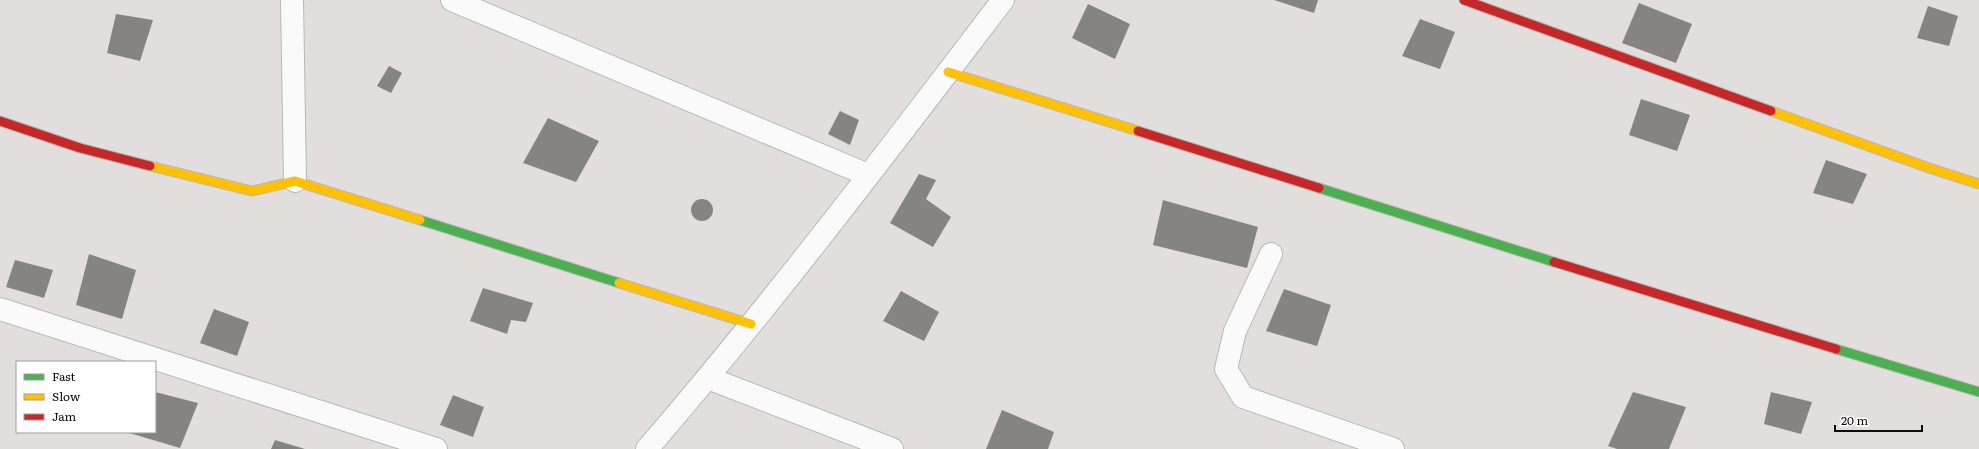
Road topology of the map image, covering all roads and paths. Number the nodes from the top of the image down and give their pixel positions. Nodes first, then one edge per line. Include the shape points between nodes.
1 (452, 0) edge
2 (1003, 0) edge
3 (1464, 0) edge
4 (289, 1) edge
5 (948, 72) junction
6 (0, 121) edge
7 (868, 175) junction
8 (295, 181) junction
9 (1979, 184) edge
10 (1271, 254) dead end
11 (0, 309) edge
12 (751, 324) junction
13 (708, 378) junction
14 (1979, 392) edge
15 (436, 449) edge
16 (647, 449) edge
17 (892, 449) edge
18 (1393, 449) edge

1 - 7 street
2 - 5 street
3 - 9 street
4 - 8 street
5 - 7 street
5 - 14 street via 1775,331
6 - 8 street via 80,148 252,191
7 - 12 street
8 - 12 street
10 - 18 street via 1236,331 1226,369 1243,397
11 - 15 street
12 - 13 street
13 - 16 street
13 - 17 street

